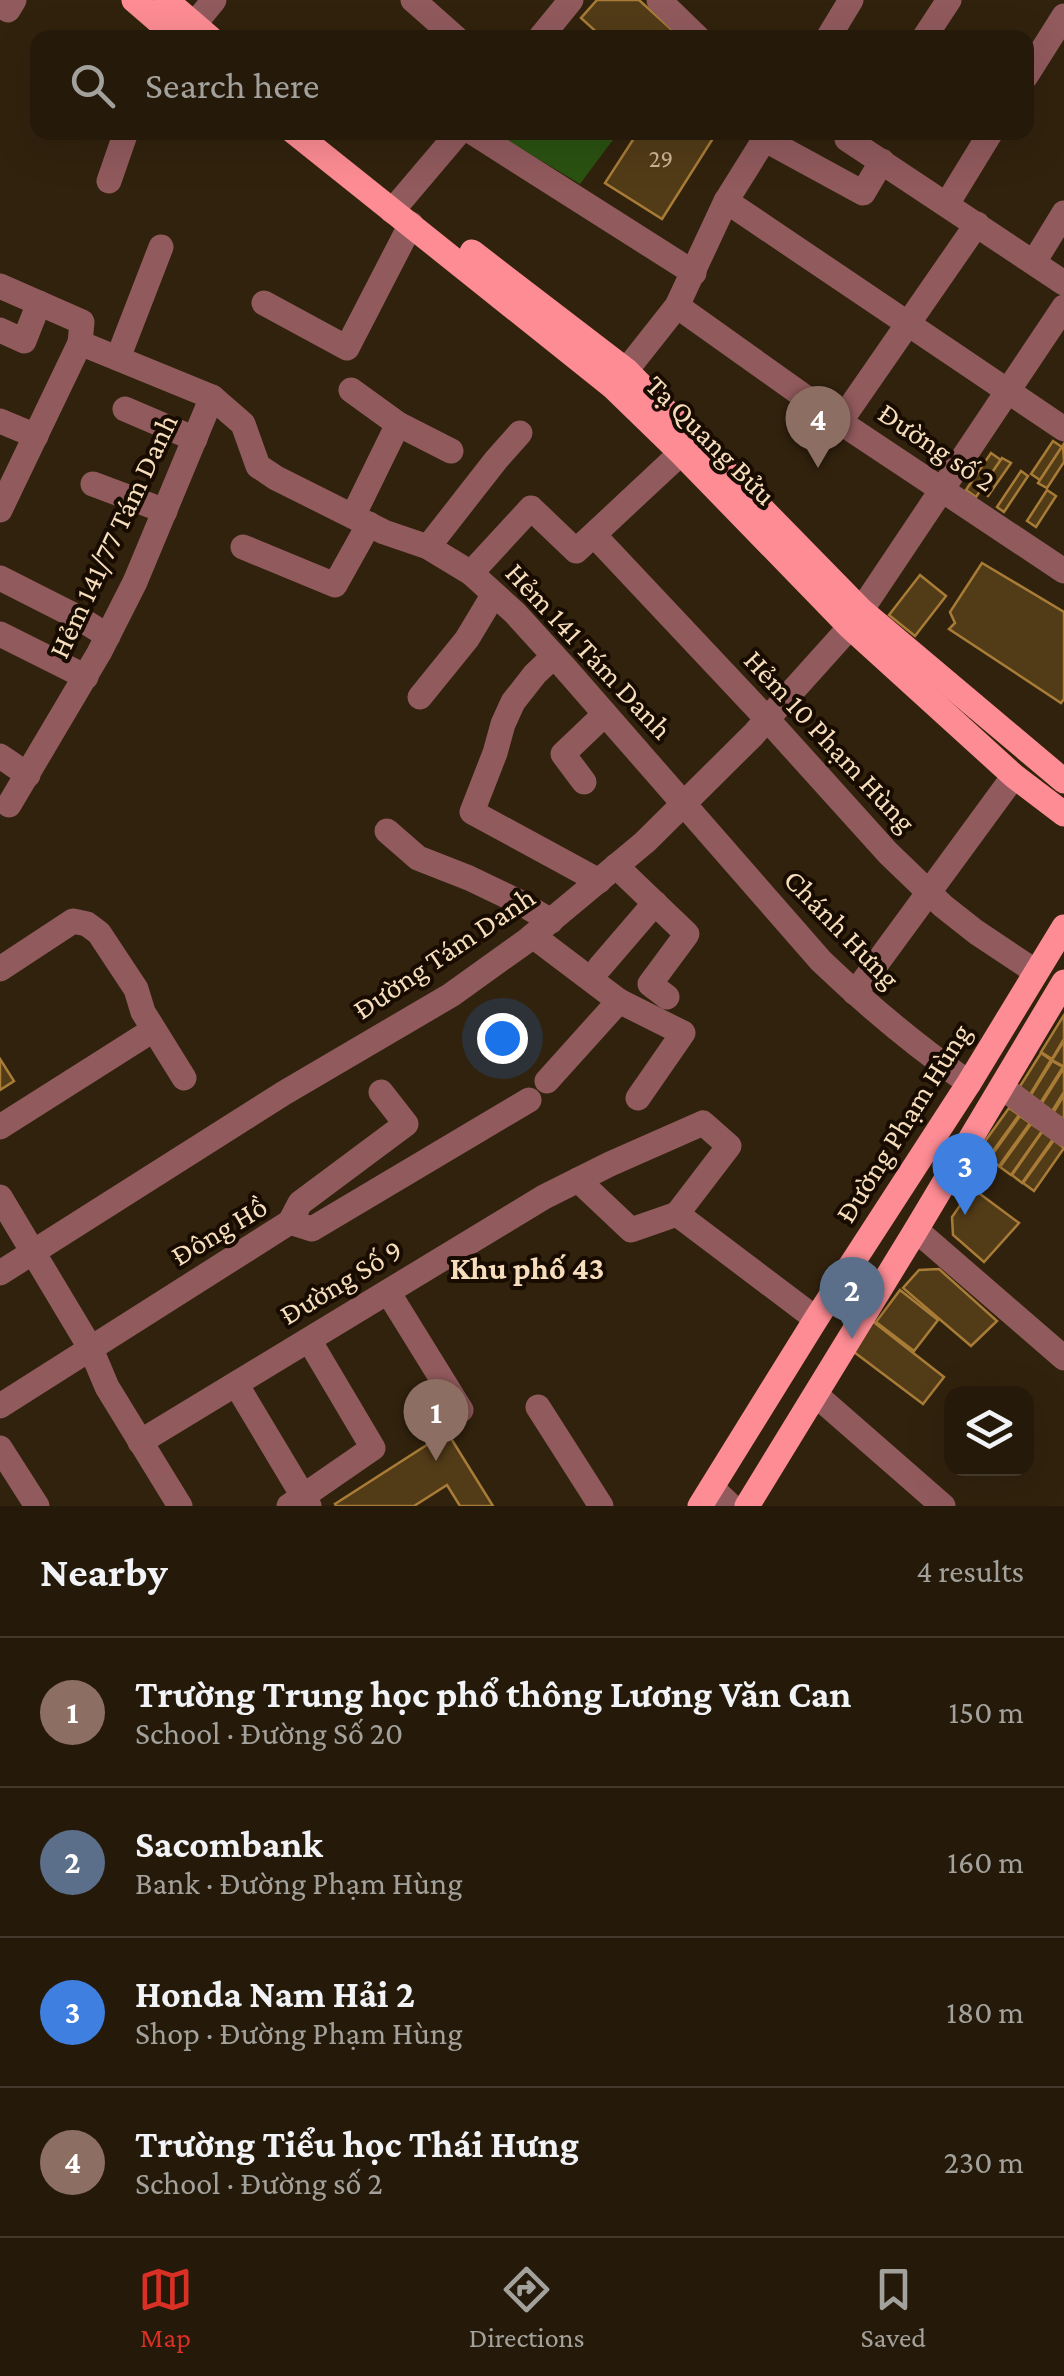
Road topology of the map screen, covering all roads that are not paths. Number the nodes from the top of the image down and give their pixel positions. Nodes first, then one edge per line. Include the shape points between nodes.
1 (14, 0) edge
2 (134, 0) edge
3 (166, 0) edge
4 (214, 0) edge
5 (412, 0) edge
6 (572, 0) edge
7 (659, 0) edge
8 (852, 0) edge
9 (949, 0) edge
10 (0, 5) edge
11 (1064, 16) edge
12 (184, 30) edge
13 (188, 30) edge
14 (194, 30) edge
15 (447, 30) edge
16 (547, 30) edge
17 (690, 30) edge
18 (833, 30) edge
19 (929, 30) edge
20 (1034, 63) edge
21 (123, 140) edge
22 (305, 140) edge
23 (328, 140) edge
24 (453, 140) edge
25 (485, 140) edge
26 (764, 140) edge
27 (773, 140) edge
28 (858, 140) edge
29 (986, 140) edge
30 (882, 161) junction
31 (110, 181) dead end
32 (726, 201) junction
33 (947, 204) junction
34 (401, 211) junction
35 (1064, 213) edge
36 (977, 224) junction
37 (161, 248) dead end
38 (1034, 262) junction
39 (694, 273) junction
40 (1064, 283) edge
41 (0, 286) edge
42 (39, 303) junction
43 (264, 303) dead end
44 (678, 306) junction
45 (1064, 307) edge
46 (908, 323) junction
47 (0, 330) edge
48 (80, 343) junction
49 (118, 358) junction
50 (620, 379) junction
51 (351, 390) dead end
52 (1007, 390) junction
53 (212, 397) junction
54 (126, 410) dead end
55 (0, 421) edge
56 (840, 422) junction
57 (398, 424) junction
58 (1064, 429) edge
59 (520, 433) dead end
60 (36, 436) junction
61 (195, 439) junction
62 (451, 451) dead end
63 (681, 453) junction
64 (93, 484) dead end
65 (943, 490) junction
66 (0, 510) edge
67 (165, 510) junction
68 (361, 520) junction
69 (594, 535) junction
70 (243, 547) dead end
71 (428, 547) junction
72 (1064, 571) edge
73 (472, 573) junction
74 (0, 578) edge
75 (494, 594) junction
76 (856, 618) junction
77 (0, 634) edge
78 (108, 636) junction
79 (554, 656) junction
80 (86, 676) junction
81 (420, 697) dead end
82 (605, 714) junction
83 (768, 720) junction
84 (0, 756) edge
85 (28, 775) junction
86 (1014, 776) junction
87 (1064, 781) edge
88 (584, 782) dead end
89 (684, 804) junction
90 (10, 805) dead end
91 (1064, 814) edge
92 (387, 831) dead end
93 (608, 874) junction
94 (930, 893) junction
95 (655, 903) junction
96 (1064, 927) edge
97 (542, 928) junction
98 (600, 966) dead end
99 (0, 970) edge
100 (1036, 972) junction
101 (1064, 985) edge
102 (855, 993) junction
103 (667, 997) dead end
104 (619, 1001) junction
105 (153, 1030) junction
106 (184, 1078) dead end
107 (969, 1083) junction
108 (1002, 1087) junction
109 (382, 1092) dead end
110 (638, 1098) dead end
111 (0, 1127) edge
112 (1064, 1134) edge
113 (578, 1180) junction
114 (0, 1197) edge
115 (677, 1214) junction
116 (290, 1222) junction
117 (916, 1230) junction
118 (33, 1253) junction
119 (0, 1273) edge
120 (388, 1292) junction
121 (816, 1319) junction
122 (308, 1340) junction
123 (91, 1349) junction
124 (1064, 1358) edge
125 (236, 1384) junction
126 (816, 1394) junction
127 (0, 1406) edge
128 (538, 1407) dead end
129 (461, 1410) dead end
130 (140, 1442) junction
131 (0, 1448) edge
132 (714, 1500) edge
133 (300, 1503) edge
134 (37, 1506) edge
135 (180, 1506) edge
136 (600, 1506) edge
137 (748, 1506) edge
138 (943, 1506) edge

1 - 10 street via 8,10
2 - 12 main road
3 - 13 main road
4 - 14 street
5 - 15 street
6 - 16 street
7 - 17 street
8 - 18 street
9 - 19 street
11 - 20 street
21 - 31 street
22 - 34 main road, Tạ Quang Bửu
23 - 34 main road, Tạ Quang Bửu
24 - 34 street
25 - 39 street
26 - 32 street
27 - 30 street via 862,193
28 - 30 street
29 - 33 street
30 - 33 street
32 - 39 street
32 - 46 street
33 - 36 street
34 - 43 street via 348,348
34 - 50 main road, Tạ Quang Bửu
35 - 38 street
36 - 38 street
36 - 46 street
37 - 49 street
38 - 40 street
39 - 44 street
41 - 42 street
42 - 47 street via 24,342
42 - 48 street via 82,322
44 - 50 street
44 - 56 street, Đường số 2
45 - 52 street, Đường Tám Danh
46 - 52 street
46 - 56 street
48 - 49 street, Hẻm 141 Tám Danh
48 - 60 street
49 - 53 street, Hẻm 141 Tám Danh
50 - 63 main road, Tạ Quang Bửu
50 - 76 main road, Tạ Quang Bửu
51 - 57 street
52 - 58 street
52 - 65 street, Đường Tám Danh
53 - 61 street, Hẻm 141/77 Tám Danh
53 - 68 street, Hẻm 141 Tám Danh via 243,424 258,466
54 - 61 street
55 - 60 street
56 - 65 street, Đường số 2
57 - 62 street
57 - 68 street
59 - 71 street
60 - 66 street
61 - 67 street, Hẻm 141/77 Tám Danh
63 - 69 street
63 - 76 main road, Tạ Quang Bửu
64 - 67 street
65 - 72 street, Đường số 2
65 - 76 street, Đường Tám Danh
67 - 78 street, Hẻm 141/77 Tám Danh
68 - 70 street via 335,585
68 - 71 street, Hẻm 141 Tám Danh
69 - 73 street via 576,551 532,508
69 - 83 street, Hẻm 10 Phạm Hùng
71 - 73 street, Hẻm 141 Tám Danh
73 - 75 street, Hẻm 141 Tám Danh
74 - 78 street
75 - 79 street, Hẻm 141 Tám Danh
75 - 81 street
76 - 83 street, Đường Tám Danh
76 - 86 main road, Tạ Quang Bửu
76 - 87 main road, Tạ Quang Bửu
77 - 80 street
78 - 80 street, Hẻm 141/77 Tám Danh
79 - 82 street, Hẻm 141 Tám Danh
79 - 93 street via 513,702 472,812
80 - 85 street, Hẻm 141/77 Tám Danh
82 - 88 street via 563,754
82 - 89 street, Hẻm 141 Tám Danh
83 - 89 street, Đường Tám Danh
83 - 94 street, Hẻm 10 Phạm Hùng
84 - 85 street
85 - 90 street, Hẻm 141/77 Tám Danh
86 - 91 main road, Tạ Quang Bửu
86 - 94 street
89 - 93 street, Đường Tám Danh
89 - 102 street, Chánh Hưng
92 - 97 street via 418,858 519,902
93 - 95 street
93 - 97 street, Đường Tám Danh
94 - 100 street, Hẻm 10 Phạm Hùng
94 - 102 street
95 - 98 street
95 - 103 street via 687,934 650,984
96 - 100 main road, Đường Phạm Hùng
97 - 104 street
97 - 118 street, Đường Tám Danh via 451,995
99 - 105 street via 73,921 87,924 136,989
100 - 107 main road, Đường Phạm Hùng
101 - 108 main road
102 - 107 street, Chánh Hưng
104 - 110 street via 683,1033
104 - 116 street, Đông Hồ via 538,1091 312,1229
105 - 106 street
105 - 111 street
107 - 121 main road, Đường Phạm Hùng
108 - 112 street
108 - 117 main road
109 - 116 street via 406,1124 300,1203
113 - 115 street via 631,1230
113 - 115 street via 703,1122 728,1146
113 - 120 street, Đường Số 9
114 - 118 street
115 - 121 street
116 - 123 street, Đông Hồ
117 - 124 street
117 - 126 main road
118 - 119 street, Đường Tám Danh
118 - 123 street
120 - 122 street, Đường Số 9
120 - 129 street
121 - 132 main road, Đường Phạm Hùng
122 - 125 street, Đường Số 9
122 - 133 street via 372,1448
123 - 127 street, Đông Hồ
123 - 130 street
125 - 130 street, Đường Số 9
125 - 133 street
126 - 137 main road
126 - 138 street
128 - 136 street
130 - 135 street
131 - 134 street

